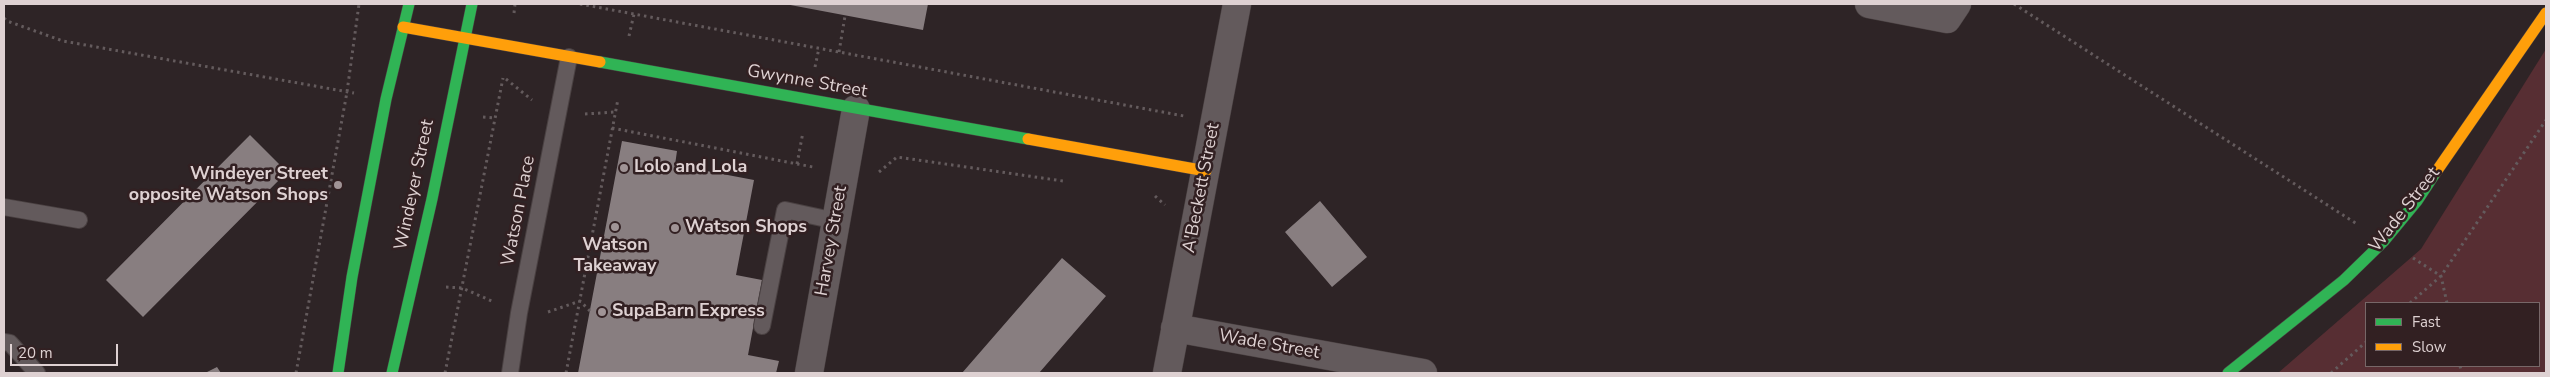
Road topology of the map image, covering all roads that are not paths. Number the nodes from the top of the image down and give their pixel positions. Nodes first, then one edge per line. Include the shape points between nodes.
1 (409, 4) edge
2 (472, 4) edge
3 (1237, 4) edge
4 (1869, 4) edge
5 (1957, 4) edge
6 (2546, 13) edge
7 (403, 27) junction
8 (466, 37) junction
9 (569, 57) junction
10 (856, 109) junction
11 (1206, 171) junction
12 (4, 207) edge
13 (79, 220) dead end
14 (836, 221) junction
15 (762, 326) dead end
16 (1175, 328) junction
17 (4, 342) edge
18 (38, 373) edge
19 (338, 373) edge
20 (392, 373) edge
21 (510, 373) edge
22 (809, 373) edge
23 (1167, 373) edge
24 (1423, 373) edge
25 (2228, 373) edge

1 - 7 street
2 - 8 street, Windeyer Street
3 - 11 street, A'Beckett Street
4 - 5 street via 1947,19
6 - 25 street, Wade Street via 2417,201 2384,241 2344,280
7 - 8 street, Gwynne Street
7 - 19 street via 352,277
8 - 9 street, Gwynne Street
8 - 20 street, Windeyer Street
9 - 10 street, Gwynne Street
9 - 21 lane, Watson Place
10 - 11 street, Gwynne Street
10 - 14 street, Harvey Street
11 - 16 street, A'Beckett Street
12 - 13 lane
14 - 15 lane via 786,210
14 - 22 street, Harvey Street
16 - 23 street, A'Beckett Street
16 - 24 street, Wade Street
17 - 18 lane via 10,343

